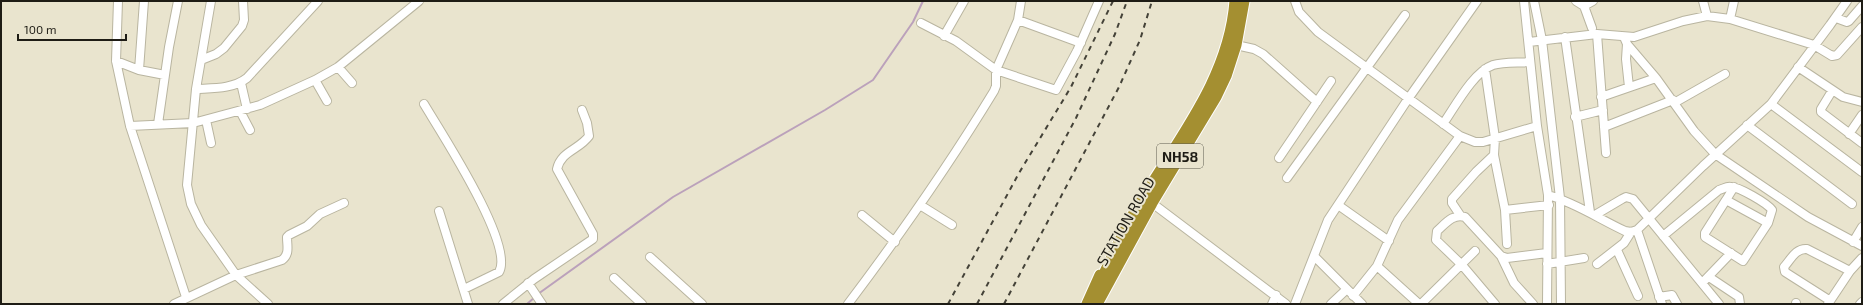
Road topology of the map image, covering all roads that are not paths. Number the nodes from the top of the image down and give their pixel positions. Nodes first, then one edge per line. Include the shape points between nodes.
1 (118, 1) edge
2 (144, 1) edge
3 (178, 1) edge
4 (212, 1) edge
5 (243, 1) edge
6 (318, 1) edge
7 (419, 1) edge
8 (964, 1) edge
9 (1021, 1) edge
10 (1099, 1) edge
11 (1232, 1) edge
12 (1235, 1) edge
13 (1238, 1) edge
14 (1244, 1) edge
15 (1295, 1) edge
16 (1477, 1) edge
17 (1524, 1) edge
18 (1534, 1) edge
19 (1576, 1) edge
20 (1593, 1) edge
21 (1703, 1) edge
22 (1734, 1) edge
23 (1846, 1) edge
24 (1584, 6) junction
25 (1862, 6) edge
26 (1405, 15) dead end
27 (1707, 16) junction
28 (1836, 18) junction
29 (1730, 19) junction
30 (1018, 20) junction
31 (921, 23) dead end
32 (1862, 27) edge
33 (1595, 31) junction
34 (944, 36) junction
35 (1565, 37) junction
36 (1542, 40) junction
37 (1626, 40) junction
38 (1528, 42) junction
39 (1081, 43) junction
40 (1236, 45) junction
41 (1814, 46) junction
42 (201, 60) junction
43 (116, 62) junction
44 (1530, 62) junction
45 (338, 67) junction
46 (1798, 67) junction
47 (1367, 68) junction
48 (1485, 69) junction
49 (138, 70) junction
50 (996, 70) junction
51 (1724, 74) dead end
52 (165, 75) junction
53 (1656, 78) junction
54 (315, 80) junction
55 (1331, 81) dead end
56 (240, 83) junction
57 (352, 83) dead end
58 (1628, 87) junction
59 (196, 90) junction
60 (1832, 91) junction
61 (1601, 96) junction
62 (1408, 99) junction
63 (327, 101) dead end
64 (1674, 101) junction
65 (1317, 102) junction
66 (1862, 102) edge
67 (424, 104) dead end
68 (1771, 104) junction
69 (244, 110) junction
70 (582, 110) dead end
71 (1603, 110) junction
72 (1862, 115) edge
73 (1575, 118) junction
74 (206, 120) junction
75 (193, 123) junction
76 (158, 124) junction
77 (1443, 124) junction
78 (1747, 125) junction
79 (130, 126) junction
80 (1537, 126) junction
81 (1604, 127) junction
82 (250, 130) dead end
83 (1849, 134) junction
84 (1460, 136) junction
85 (1495, 138) junction
86 (211, 143) dead end
87 (1862, 143) edge
88 (1606, 153) dead end
89 (1715, 154) junction
90 (1494, 155) junction
91 (1279, 158) dead end
92 (1862, 172) edge
93 (1287, 178) dead end
94 (1734, 187) junction
95 (1548, 195) junction
96 (1560, 198) junction
97 (1726, 200) junction
98 (344, 203) dead end
99 (1152, 203) junction
100 (1852, 204) dead end
101 (920, 205) junction
102 (1338, 205) junction
103 (1549, 206) junction
104 (1505, 210) junction
105 (439, 212) dead end
106 (1592, 214) junction
107 (862, 215) dead end
108 (1460, 215) junction
109 (1649, 218) junction
110 (1768, 222) junction
111 (952, 225) dead end
112 (1862, 227) edge
113 (1634, 231) junction
114 (1664, 236) junction
115 (1390, 241) junction
116 (895, 242) junction
117 (1853, 242) junction
118 (1506, 244) dead end
119 (1862, 246) edge
120 (1617, 250) junction
121 (1475, 251) dead end
122 (1547, 253) junction
123 (1731, 253) junction
124 (1500, 256) junction
125 (650, 257) dead end
126 (1314, 257) junction
127 (1584, 258) dead end
128 (1862, 258) edge
129 (1561, 262) junction
130 (1547, 264) junction
131 (1597, 264) dead end
132 (1462, 265) junction
133 (1377, 266) junction
134 (1850, 271) junction
135 (236, 275) junction
136 (1709, 277) junction
137 (614, 278) dead end
138 (528, 283) junction
139 (1702, 283) junction
140 (464, 289) junction
141 (1346, 289) junction
142 (1276, 295) junction
143 (1547, 295) junction
144 (1353, 296) junction
145 (1638, 296) dead end
146 (186, 297) junction
147 (1661, 300) edge
148 (1829, 302) edge
149 (1862, 302) edge
150 (174, 304) edge
151 (268, 304) edge
152 (468, 304) edge
153 (503, 304) edge
154 (542, 304) edge
155 (642, 304) edge
156 (702, 304) edge
157 (848, 304) edge
158 (1089, 304) edge
159 (1094, 304) edge
160 (1097, 304) edge
161 (1272, 304) edge
162 (1286, 304) edge
163 (1295, 304) edge
164 (1330, 304) edge
165 (1362, 304) edge
166 (1420, 304) edge
167 (1495, 304) edge
168 (1534, 304) edge
169 (1547, 304) edge
170 (1561, 304) edge
171 (1677, 304) edge
172 (1719, 304) edge
173 (1740, 304) edge
174 (1860, 304) edge

1 - 43 street
2 - 49 street
3 - 52 street
4 - 42 street
5 - 42 street via 242,26 224,48
6 - 56 street via 259,66
7 - 45 street
8 - 34 street
9 - 30 street
10 - 39 street
11 - 158 highway, STATION ROAD / NH58 via 1224,43 1210,80 1126,221
12 - 158 highway via 1232,28 1225,54 1206,96 1135,212
13 - 159 highway via 1232,42 1219,80 1125,241
14 - 40 highway, STATION ROAD / NH58
15 - 47 street via 1299,12 1318,32
16 - 62 street
17 - 38 street
18 - 36 street
19 - 24 street
20 - 24 street
21 - 27 street
22 - 29 street
23 - 28 street
24 - 33 street
25 - 28 street via 1849,21
26 - 47 street
27 - 29 street
27 - 37 street via 1683,21
28 - 41 street
29 - 41 street
30 - 39 street
30 - 50 street
31 - 34 street
32 - 41 street via 1834,56
33 - 35 street
33 - 37 street
33 - 61 street
34 - 50 street via 956,41
35 - 36 street
35 - 73 street
36 - 38 street
36 - 96 street
37 - 53 street
37 - 58 street
38 - 44 street
39 - 50 street via 1056,90
40 - 65 street via 1254,48 1263,54
40 - 99 highway, STATION ROAD / NH58 via 1216,97
41 - 46 street
42 - 59 street
43 - 49 street
43 - 79 street
44 - 48 street via 1494,65
44 - 80 street
45 - 54 street
45 - 57 street
46 - 60 street
46 - 68 street
47 - 62 street
47 - 93 street
48 - 77 street via 1474,80
48 - 85 street
49 - 52 street
50 - 101 street via 994,91
51 - 64 street
52 - 76 street
53 - 58 street
53 - 64 street
54 - 63 street
54 - 69 street
55 - 65 street
56 - 59 street
56 - 69 street
58 - 61 street
59 - 75 street
60 - 66 street
60 - 83 street via 1820,109 1821,112
61 - 71 street
62 - 77 street
62 - 102 street
64 - 81 street
64 - 89 street
65 - 91 street
67 - 140 street via 486,210 503,262 499,272
68 - 78 street
68 - 92 street
69 - 74 street
69 - 82 street
70 - 138 street via 589,136 585,142 562,158 557,169 594,239
71 - 73 street
71 - 81 street
72 - 83 street
73 - 106 street
74 - 75 street
74 - 86 street
75 - 76 street
75 - 135 street via 187,185 191,204 201,225
76 - 79 street
77 - 84 street
78 - 89 street
78 - 100 street
79 - 146 street
80 - 85 street
80 - 95 street
81 - 88 street
83 - 87 street
84 - 85 street via 1475,142
84 - 115 street via 1398,220
85 - 90 street
89 - 109 street
89 - 117 street via 1808,217
90 - 104 street
90 - 108 street via 1452,199
94 - 97 street
94 - 110 street via 1769,207 1772,214
94 - 114 street via 1719,190
95 - 96 street
95 - 103 street
96 - 106 street
96 - 129 street
97 - 110 street
97 - 123 street via 1705,237
98 - 135 street via 320,214 307,226 289,235 288,251 284,259
99 - 142 street
99 - 160 highway, STATION ROAD / NH58
101 - 111 street
101 - 116 street
102 - 115 street
102 - 126 street via 1328,220
103 - 104 street
103 - 122 street
104 - 118 street
105 - 140 street
106 - 109 street via 1630,197
106 - 113 street via 1625,231
107 - 116 street
108 - 124 street via 1465,217
108 - 132 street via 1455,216 1437,231 1435,236
109 - 113 street
109 - 114 street
110 - 123 street via 1743,261
112 - 117 street
113 - 120 street
113 - 147 street
114 - 139 street
115 - 133 street
116 - 157 street
117 - 119 street
120 - 131 street
120 - 145 street
121 - 132 street
122 - 124 street via 1507,258
122 - 130 street
123 - 136 street
124 - 168 street via 1514,283
125 - 156 street
126 - 141 street
126 - 163 street
127 - 129 street
128 - 134 street
129 - 130 street
129 - 170 street
130 - 143 street
132 - 166 street
132 - 167 street
133 - 144 street
133 - 166 street
134 - 148 street
134 - 148 street via 1802,248 1784,267 1785,272
135 - 146 street
135 - 151 street
136 - 139 street
136 - 173 street via 1739,298
137 - 155 street
138 - 153 street
138 - 154 street
139 - 172 street
140 - 152 street
141 - 144 street
141 - 164 street
142 - 161 street
142 - 162 street
143 - 168 street
143 - 169 street
144 - 165 street
146 - 150 street
147 - 171 street via 1672,296
149 - 174 street

